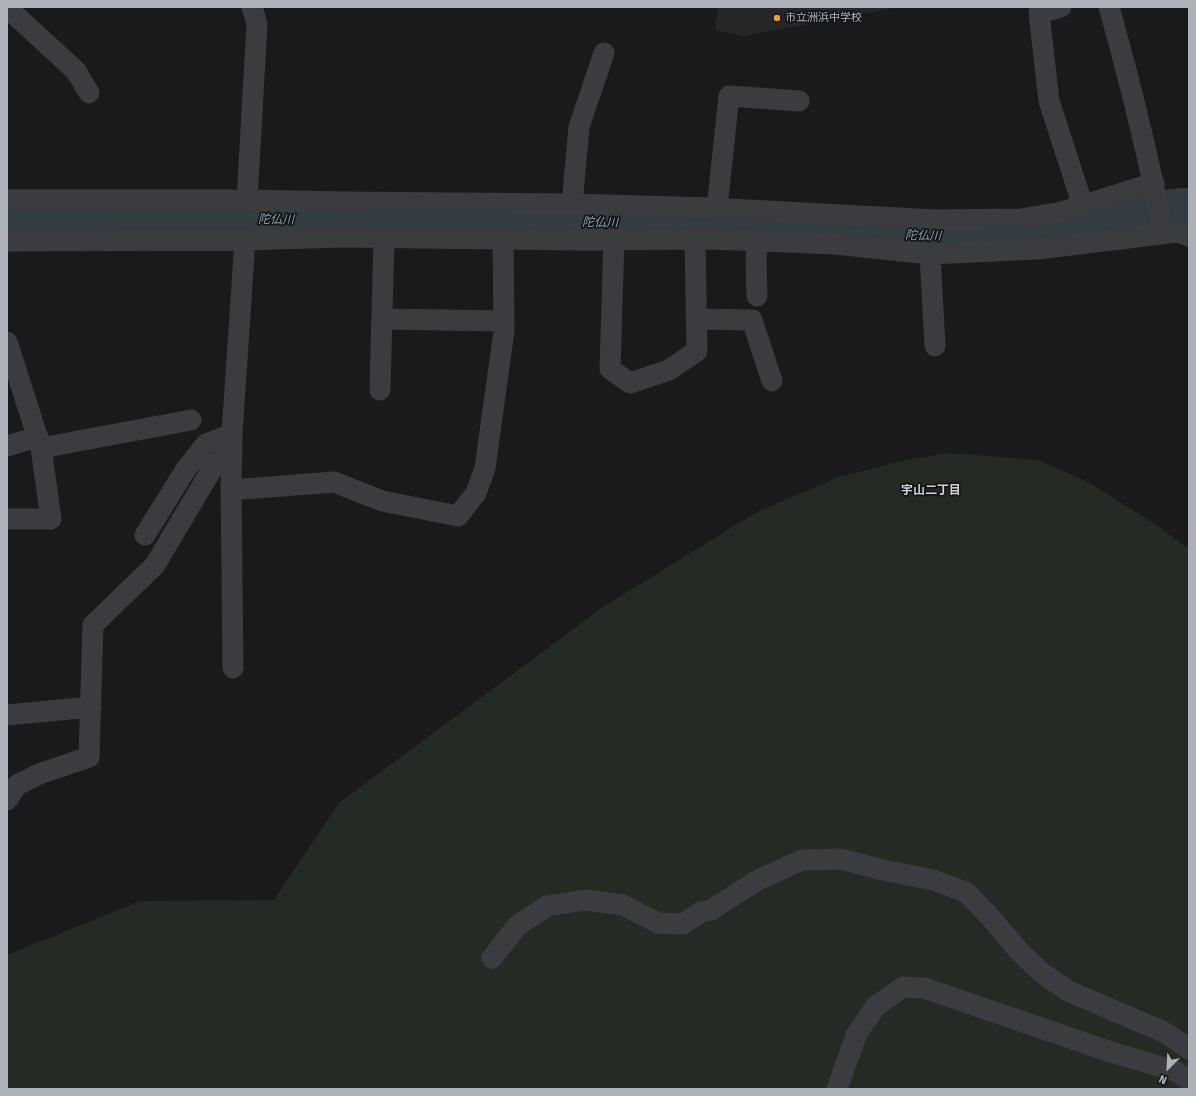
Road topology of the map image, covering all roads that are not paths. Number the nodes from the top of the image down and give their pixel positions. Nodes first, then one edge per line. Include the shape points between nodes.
1 (1061, 7) edge
2 (1109, 7) edge
3 (14, 15) edge
4 (255, 16) edge
5 (604, 53) dead end
6 (89, 93) dead end
7 (798, 101) dead end
8 (1154, 184) junction
9 (7, 200) edge
10 (247, 200) junction
11 (344, 202) junction
12 (572, 204) junction
13 (1083, 206) junction
14 (717, 208) junction
15 (1163, 234) junction
16 (1189, 236) edge
17 (343, 237) junction
18 (384, 237) junction
19 (503, 238) junction
20 (614, 239) junction
21 (695, 239) junction
22 (245, 240) junction
23 (7, 241) edge
24 (758, 241) junction
25 (930, 254) junction
26 (757, 296) dead end
27 (382, 319) junction
28 (696, 319) junction
29 (504, 321) junction
30 (7, 342) edge
31 (935, 346) dead end
32 (772, 381) dead end
33 (380, 390) dead end
34 (191, 420) dead end
35 (232, 434) junction
36 (40, 442) junction
37 (7, 446) edge
38 (232, 455) junction
39 (231, 490) junction
40 (7, 520) edge
41 (145, 535) dead end
42 (232, 668) dead end
43 (90, 707) junction
44 (7, 715) edge
45 (7, 800) edge
46 (492, 958) dead end
47 (1189, 1049) edge
48 (1189, 1080) edge
49 (837, 1089) edge

1 - 13 street via 1039,13 1049,101
2 - 8 street via 1127,69
3 - 6 street via 76,71
4 - 10 street
5 - 12 street via 579,127
7 - 14 street via 729,96
8 - 13 street
8 - 15 street
9 - 10 street
10 - 11 street
11 - 12 street
11 - 17 street
12 - 14 street
13 - 14 street via 1062,212 1013,219 936,220
15 - 16 street via 1177,232
15 - 25 street via 1038,249
17 - 18 street
17 - 22 street
18 - 19 street
18 - 27 street
19 - 20 street
19 - 29 street
20 - 21 street
20 - 28 street via 610,368 630,383 669,370 697,352
21 - 24 street
21 - 28 street
22 - 23 street
22 - 35 street
24 - 25 street via 834,244
24 - 26 street
25 - 31 street
27 - 29 street
27 - 33 street
28 - 32 street via 752,320
29 - 39 street via 485,468 476,493 458,516 382,501 334,482
30 - 36 street
34 - 36 street
35 - 38 street
35 - 41 street via 206,444 186,469
36 - 37 street
36 - 40 street via 51,519
38 - 39 street
38 - 43 street via 215,464 155,565 93,625
39 - 42 street
43 - 44 street
43 - 45 street via 89,757 39,774 17,785
46 - 47 street via 516,926 547,906 585,900 623,905 658,923 683,924 700,912 711,910 758,880 802,860 841,859 933,880 966,892 1018,951 1042,973 1068,991 1164,1032
48 - 49 street via 1175,1071 1111,1052 924,988 904,986 876,1006 857,1033

